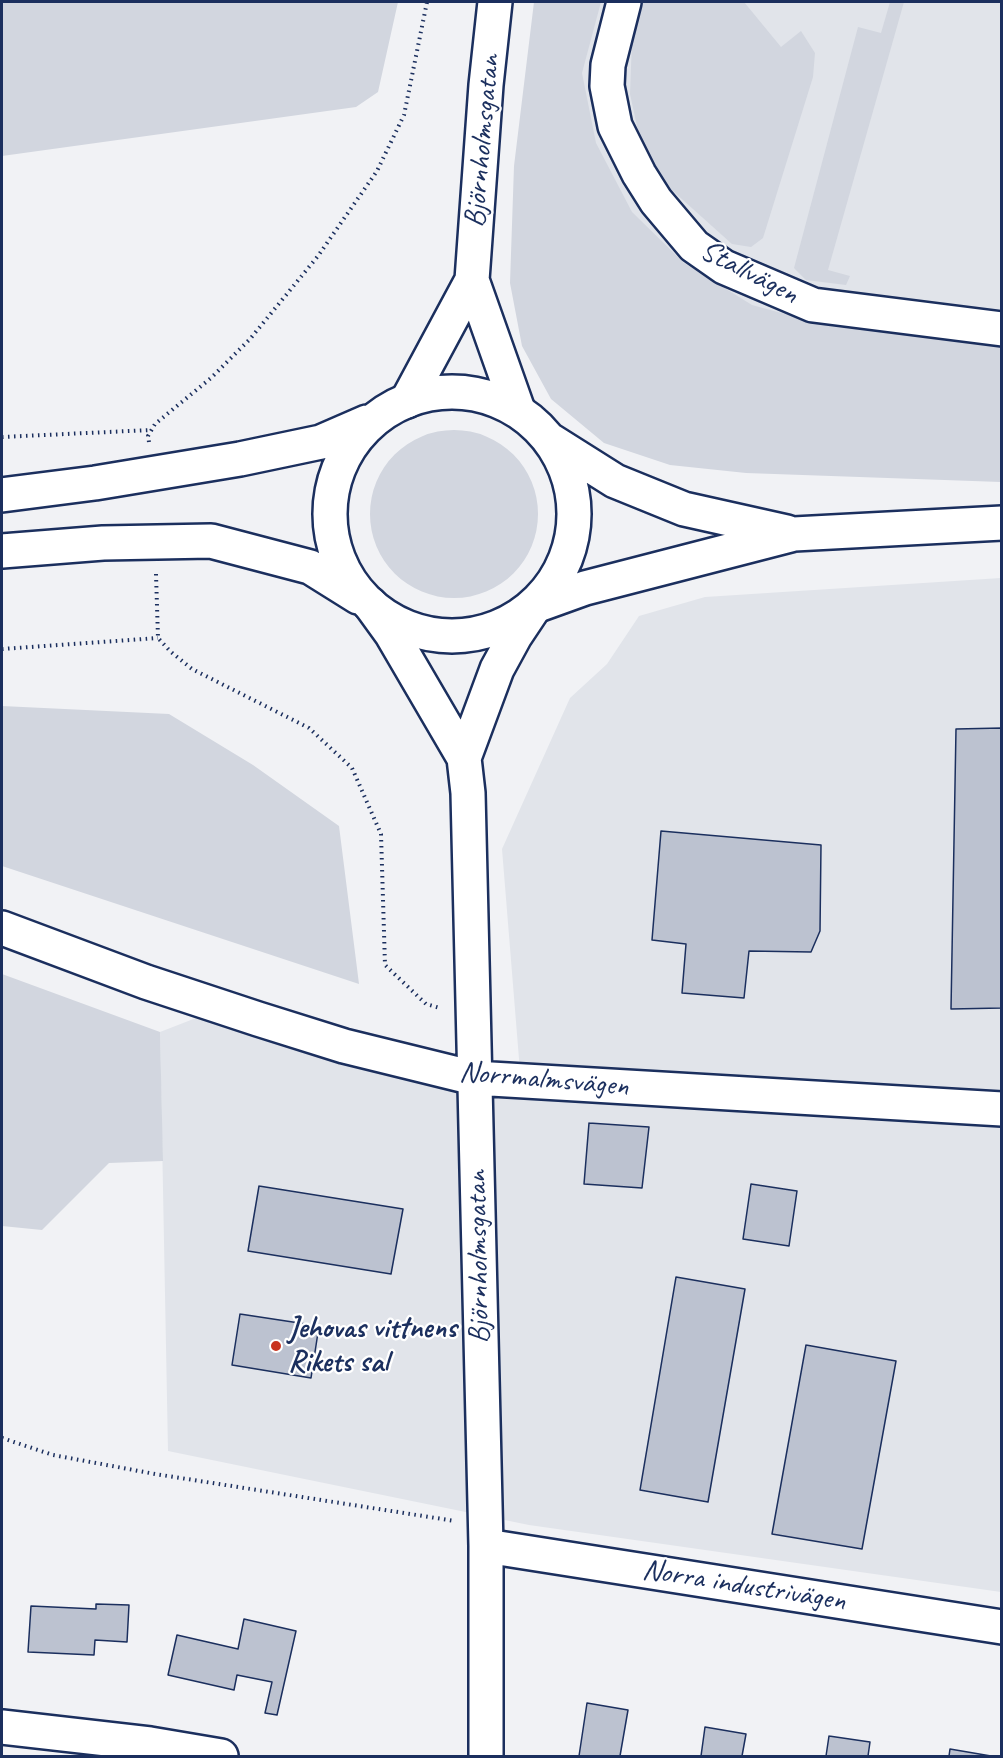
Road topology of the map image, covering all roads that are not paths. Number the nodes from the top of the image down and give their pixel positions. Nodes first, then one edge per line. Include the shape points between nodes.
1 (495, 2) edge
2 (624, 2) edge
3 (472, 280) junction
4 (1002, 329) edge
5 (407, 401) junction
6 (518, 410) junction
7 (372, 420) junction
8 (545, 436) junction
9 (2, 495) edge
10 (1002, 523) edge
11 (794, 534) junction
12 (2, 551) edge
13 (370, 604) junction
14 (535, 606) junction
15 (464, 758) junction
16 (2, 928) edge
17 (474, 1078) junction
18 (1002, 1109) edge
19 (486, 1536) junction
20 (1002, 1627) edge
21 (2, 1727) edge
22 (221, 1756) edge
23 (486, 1756) edge

1 - 3 main road, Björnholmsgatan
2 - 4 main road, Stallvägen via 608,65 612,116 639,174 694,246 724,267 813,305
3 - 5 main road, Björnholmsgatan
3 - 6 main road, Björnholmsgatan
5 - 6 main road via 465,389 491,395
5 - 7 main road
6 - 8 main road
7 - 9 main road via 321,442 240,459
7 - 13 main road, Björnholmsgatan via 350,447 335,478 328,514 334,546 350,579
8 - 11 main road via 615,482 684,509
8 - 14 main road via 562,462 571,495 572,527 567,553 554,583
10 - 11 main road
11 - 14 main road via 585,588
12 - 13 main road via 103,543 211,541 310,567
13 - 14 main road via 395,621 450,636 485,633
13 - 15 main road, Björnholmsgatan via 392,633
14 - 15 main road, Björnholmsgatan via 497,669
15 - 17 main road, Björnholmsgatan
16 - 17 main road, Norrmalmsvägen via 147,982 344,1046
17 - 18 main road, Norrmalmsvägen
17 - 19 main road, Björnholmsgatan
19 - 20 main road, Norra industrivägen
19 - 23 main road, Björnholmsgatan
21 - 22 main road

